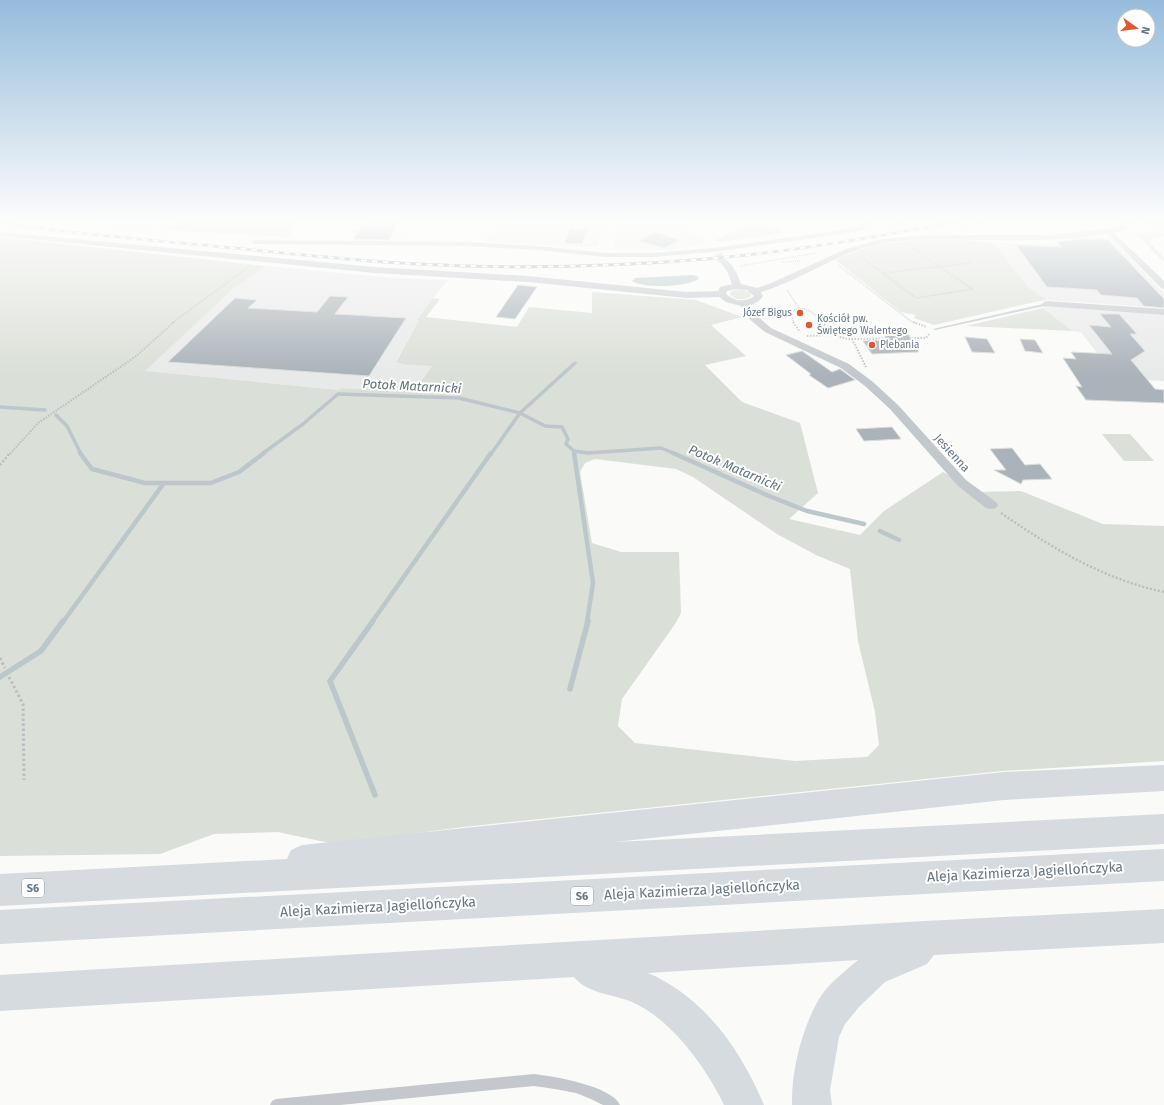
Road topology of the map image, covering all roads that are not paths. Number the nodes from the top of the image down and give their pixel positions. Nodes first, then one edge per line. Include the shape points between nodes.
1 (402, 272) edge
2 (732, 272) tunnel mouth
3 (804, 272) edge
4 (1150, 272) edge
5 (737, 286) junction
6 (1164, 286) edge
7 (756, 291) junction
8 (721, 294) junction
9 (744, 303) junction
10 (1047, 304) joint
11 (1164, 312) edge
12 (935, 329) road end
13 (991, 506) road end
14 (1164, 778) edge
15 (1164, 829) edge
16 (1164, 865) edge
17 (66, 886) junction
18 (0, 890) edge
19 (1164, 926) edge
20 (0, 927) edge
21 (925, 938) junction
22 (581, 959) junction
23 (0, 993) edge
24 (276, 1105) edge
25 (614, 1105) edge
26 (744, 1105) edge
27 (812, 1105) edge

1 - 8 street via 528,279 686,295
2 - 5 street
3 - 7 street
4 - 6 street
5 - 7 street
5 - 8 street via 723,289
7 - 9 street via 758,299
8 - 9 street via 726,299
9 - 13 street, Jesienna via 751,316 768,330 830,358 860,377 894,407 962,483
10 - 11 street
10 - 12 lane
14 - 17 highway via 1004,786
15 - 17 highway, S6
16 - 20 highway, Aleja Kazimierza Jagiellończyka / S6
17 - 18 highway, S6
19 - 21 highway
21 - 22 highway
21 - 27 highway via 915,952 873,970 846,994 832,1011 821,1036 811,1090
22 - 23 highway
22 - 26 highway via 594,972 639,986 690,1022 734,1082
24 - 25 lane via 534,1080 564,1083 591,1092

